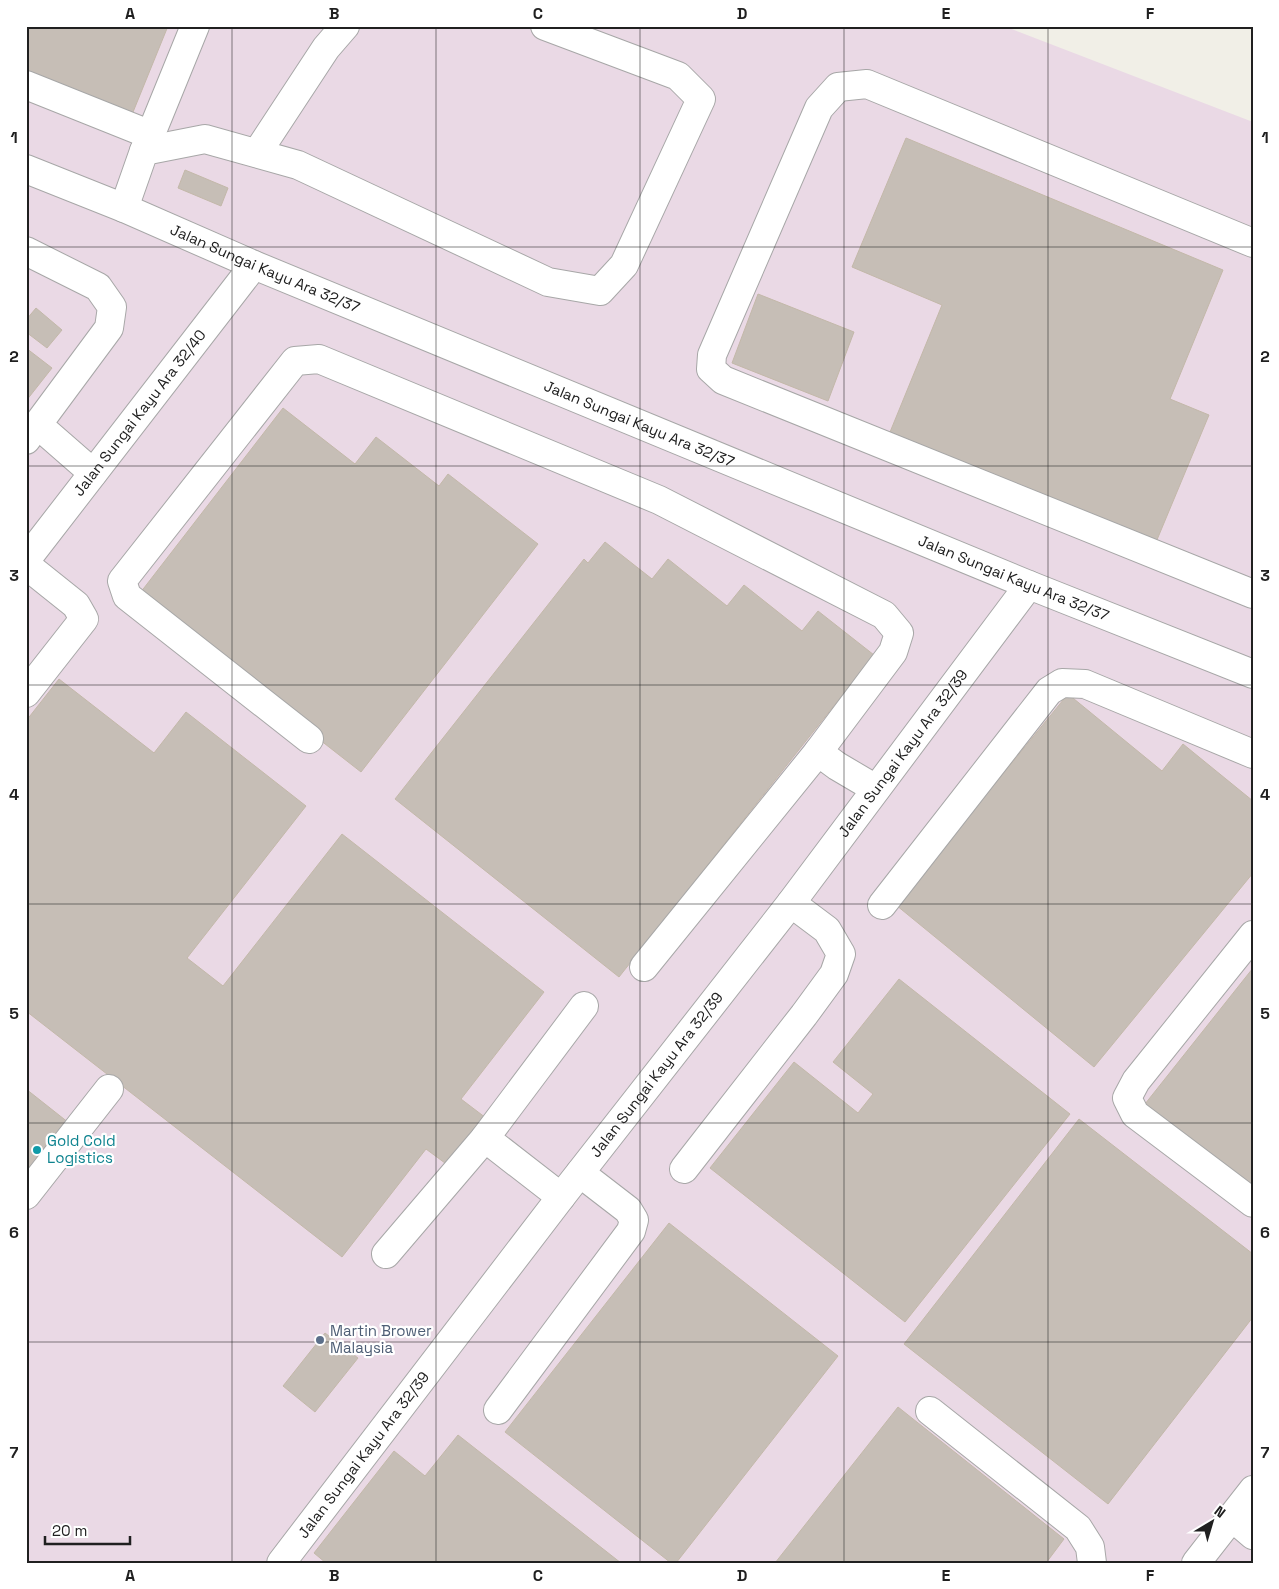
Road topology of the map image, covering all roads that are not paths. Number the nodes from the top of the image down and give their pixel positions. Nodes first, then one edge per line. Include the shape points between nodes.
1 (195, 26) edge
2 (345, 26) edge
3 (545, 26) edge
4 (26, 84) edge
5 (148, 143) junction
6 (257, 153) junction
7 (26, 169) edge
8 (124, 208) junction
9 (1253, 243) edge
10 (26, 252) edge
11 (254, 265) junction
12 (32, 433) edge
13 (93, 473) junction
14 (26, 560) edge
15 (26, 565) edge
16 (1029, 585) junction
17 (1253, 594) edge
18 (1253, 674) edge
19 (26, 693) edge
20 (309, 738) dead end
21 (818, 752) junction
22 (1253, 754) edge
23 (876, 789) junction
24 (791, 903) junction
25 (882, 905) dead end
26 (1253, 935) edge
27 (644, 967) dead end
28 (584, 1006) dead end
29 (109, 1089) dead end
30 (485, 1138) junction
31 (684, 1170) dead end
32 (580, 1173) junction
33 (26, 1195) edge
34 (561, 1197) junction
35 (1253, 1203) edge
36 (386, 1254) dead end
37 (498, 1410) dead end
38 (930, 1411) dead end
39 (1253, 1490) edge
40 (1232, 1516) junction
41 (1253, 1535) edge
42 (281, 1563) edge
43 (1092, 1563) edge
44 (1197, 1563) edge

1 - 5 street
2 - 6 street via 326,48
3 - 6 street via 678,76 701,99 624,264 600,291 548,282 298,165
4 - 5 street
5 - 6 street via 205,139
5 - 8 street
7 - 8 street, Jalan Sungai Kayu Ara 32/37
8 - 11 street, Jalan Sungai Kayu Ara 32/37
9 - 17 street via 868,84 838,87 819,108 712,355 711,369 723,380
10 - 12 street via 98,287 112,307 110,328
11 - 13 street, Jalan Sungai Kayu Ara 32/40
11 - 16 street, Jalan Sungai Kayu Ara 32/37
12 - 13 street
13 - 14 street, Jalan Sungai Kayu Ara 32/40
15 - 19 street via 76,605 84,619
16 - 18 street, Jalan Sungai Kayu Ara 32/37
16 - 23 street, Jalan Sungai Kayu Ara 32/39
20 - 21 street via 127,596 122,581 294,361 319,359 659,500 884,615 899,633 893,652
21 - 23 street
21 - 27 street
22 - 25 street via 1085,684 1062,682 1049,692
23 - 24 street, Jalan Sungai Kayu Ara 32/39
24 - 31 street via 827,930 842,954 834,974
24 - 32 street, Jalan Sungai Kayu Ara 32/39
26 - 35 street via 1136,1082 1127,1098 1135,1114
28 - 30 street
29 - 33 street
30 - 34 street
30 - 36 street
32 - 34 street, Jalan Sungai Kayu Ara 32/39
32 - 37 street via 628,1210 634,1220 631,1231
34 - 42 street, Jalan Sungai Kayu Ara 32/39
38 - 43 street via 1078,1528 1090,1547
39 - 40 street
40 - 41 street
40 - 44 street

